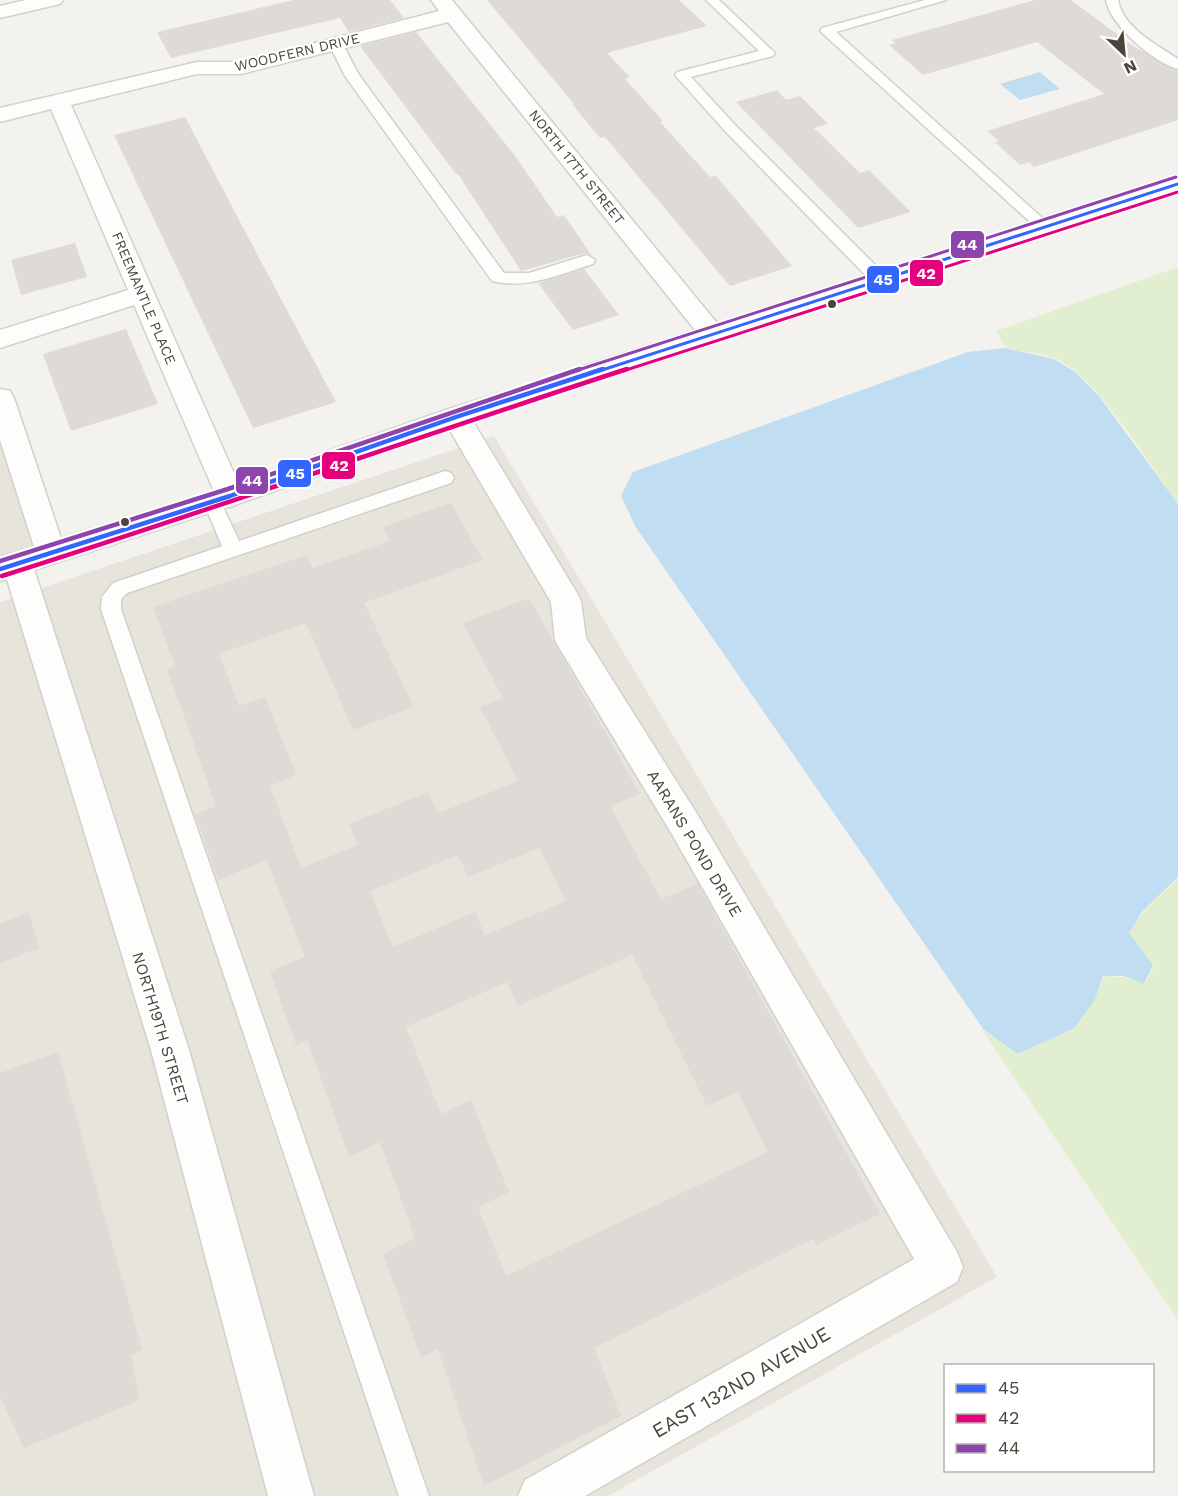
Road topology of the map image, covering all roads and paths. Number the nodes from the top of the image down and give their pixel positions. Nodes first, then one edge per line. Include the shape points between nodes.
1 (53, 0) edge
2 (712, 0) edge
3 (940, 0) edge
4 (1112, 0) edge
5 (447, 7) edge
6 (0, 12) edge
7 (336, 44) junction
8 (1178, 65) edge
9 (58, 101) junction
10 (0, 115) edge
11 (1178, 184) edge
12 (1044, 227) junction
13 (587, 260) dead end
14 (880, 280) junction
15 (143, 294) junction
16 (712, 334) junction
17 (0, 339) edge
18 (0, 398) edge
19 (456, 417) junction
20 (6, 434) edge
21 (445, 478) dead end
22 (221, 498) junction
23 (234, 550) junction
24 (23, 562) edge
25 (942, 1268) joint
26 (291, 1496) edge
27 (414, 1496) edge
28 (541, 1496) edge

1 - 6 street
2 - 14 lane via 768,53 682,75
3 - 12 lane via 827,31
4 - 8 lane via 1113,11 1125,27
5 - 7 street, WOODFERN DRIVE
5 - 16 street, NORTH 17TH STREET
7 - 9 street, WOODFERN DRIVE via 241,68 197,68
7 - 13 lane via 352,76 498,277 519,279
9 - 10 street, WOODFERN DRIVE
9 - 15 street, FREEMANTLE PLACE
11 - 12 street
12 - 14 street
14 - 16 street
15 - 17 street
15 - 22 street, FREEMANTLE PLACE via 207,441
16 - 19 street
18 - 20 street, NORTH19TH STREET
19 - 22 street
19 - 25 street, AARANS POND DRIVE via 566,601 571,640 685,825
20 - 24 street, NORTH19TH STREET
21 - 23 lane
22 - 23 lane
22 - 24 street
23 - 27 lane via 120,588 112,597 111,609
24 - 26 street, NORTH19TH STREET via 170,1050
25 - 28 street, EAST 132ND AVENUE

